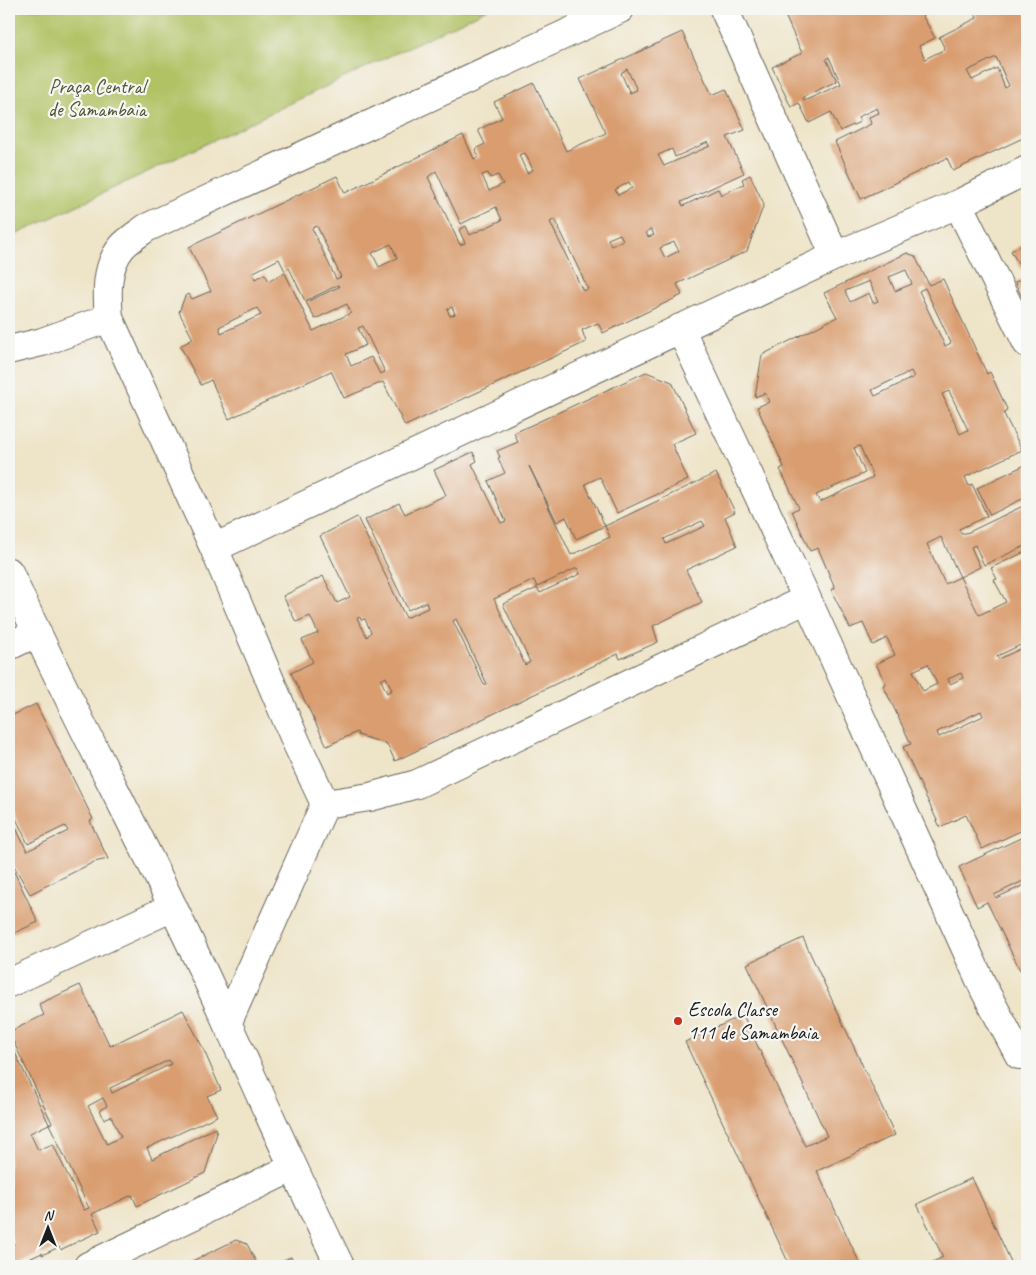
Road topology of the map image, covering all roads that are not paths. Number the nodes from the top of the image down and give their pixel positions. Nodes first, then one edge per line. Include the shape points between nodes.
1 (620, 9) edge
2 (724, 9) edge
3 (1027, 170) edge
4 (958, 204) junction
5 (835, 256) junction
6 (109, 318) junction
7 (680, 328) junction
8 (1027, 343) edge
9 (9, 350) edge
10 (214, 548) junction
11 (9, 572) edge
12 (807, 599) junction
13 (36, 632) junction
14 (9, 646) edge
15 (325, 804) junction
16 (173, 907) junction
17 (9, 983) edge
18 (227, 1024) junction
19 (1025, 1059) edge
20 (292, 1168) junction
21 (88, 1266) edge
22 (340, 1266) edge

1 - 6 street via 146,228 121,248 110,269 106,294
2 - 5 street
3 - 4 street
4 - 5 street
4 - 8 street
5 - 7 street
6 - 9 street
6 - 10 street
7 - 10 street
7 - 12 street
10 - 15 street
11 - 13 street
12 - 15 street via 418,784 370,797
12 - 19 street via 985,991
13 - 14 street
13 - 16 street
15 - 18 street
16 - 17 street
16 - 18 street
18 - 20 street
20 - 21 street
20 - 22 street

